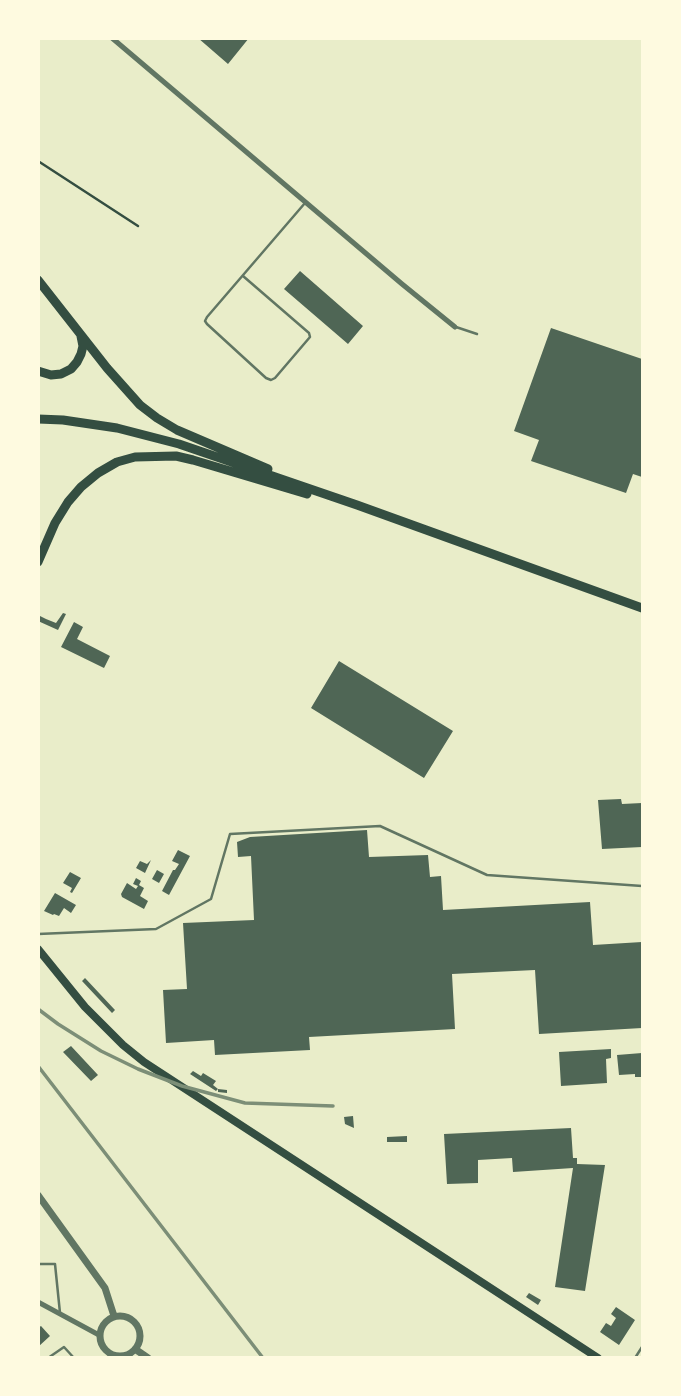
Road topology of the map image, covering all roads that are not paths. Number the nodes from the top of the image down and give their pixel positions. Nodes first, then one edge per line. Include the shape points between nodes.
1 (112, 38) edge
2 (305, 203) junction
3 (243, 276) junction
4 (38, 280) edge
5 (453, 326) joint
6 (79, 332) junction
7 (477, 334) dead end
8 (38, 371) edge
9 (38, 419) edge
10 (357, 505) junction
11 (423, 529) junction
12 (38, 562) edge
13 (642, 608) edge
14 (642, 886) edge
15 (38, 934) edge
16 (38, 949) edge
17 (38, 1195) edge
18 (38, 1264) edge
19 (38, 1303) edge
20 (60, 1314) junction
21 (114, 1316) junction
22 (99, 1335) junction
23 (642, 1347) edge
24 (135, 1349) junction
25 (125, 1356) edge
26 (48, 1357) edge
27 (74, 1357) edge
28 (148, 1357) edge
29 (598, 1357) edge
30 (635, 1357) edge

1 - 2 street
2 - 3 lane
2 - 5 street
3 - 3 lane via 205,321 266,378 275,379 310,338 309,333
4 - 6 main road
5 - 7 lane
6 - 8 main road via 83,346 71,369 51,375
6 - 10 main road via 126,390 157,418 196,439
9 - 10 main road via 117,428 179,444
10 - 11 main road
11 - 12 main road via 193,460 135,457 117,462 80,487 55,523
11 - 13 main road
14 - 15 lane via 487,875 380,826 230,834 211,900 156,929
16 - 29 main road via 85,1007 144,1062
17 - 21 street via 105,1288
18 - 20 lane via 55,1264
19 - 20 street
20 - 22 street
21 - 22 street via 103,1323
21 - 24 street via 127,1317 137,1325 140,1337
22 - 25 street via 107,1352
23 - 30 lane
24 - 25 street
24 - 28 street
26 - 27 lane via 64,1347

